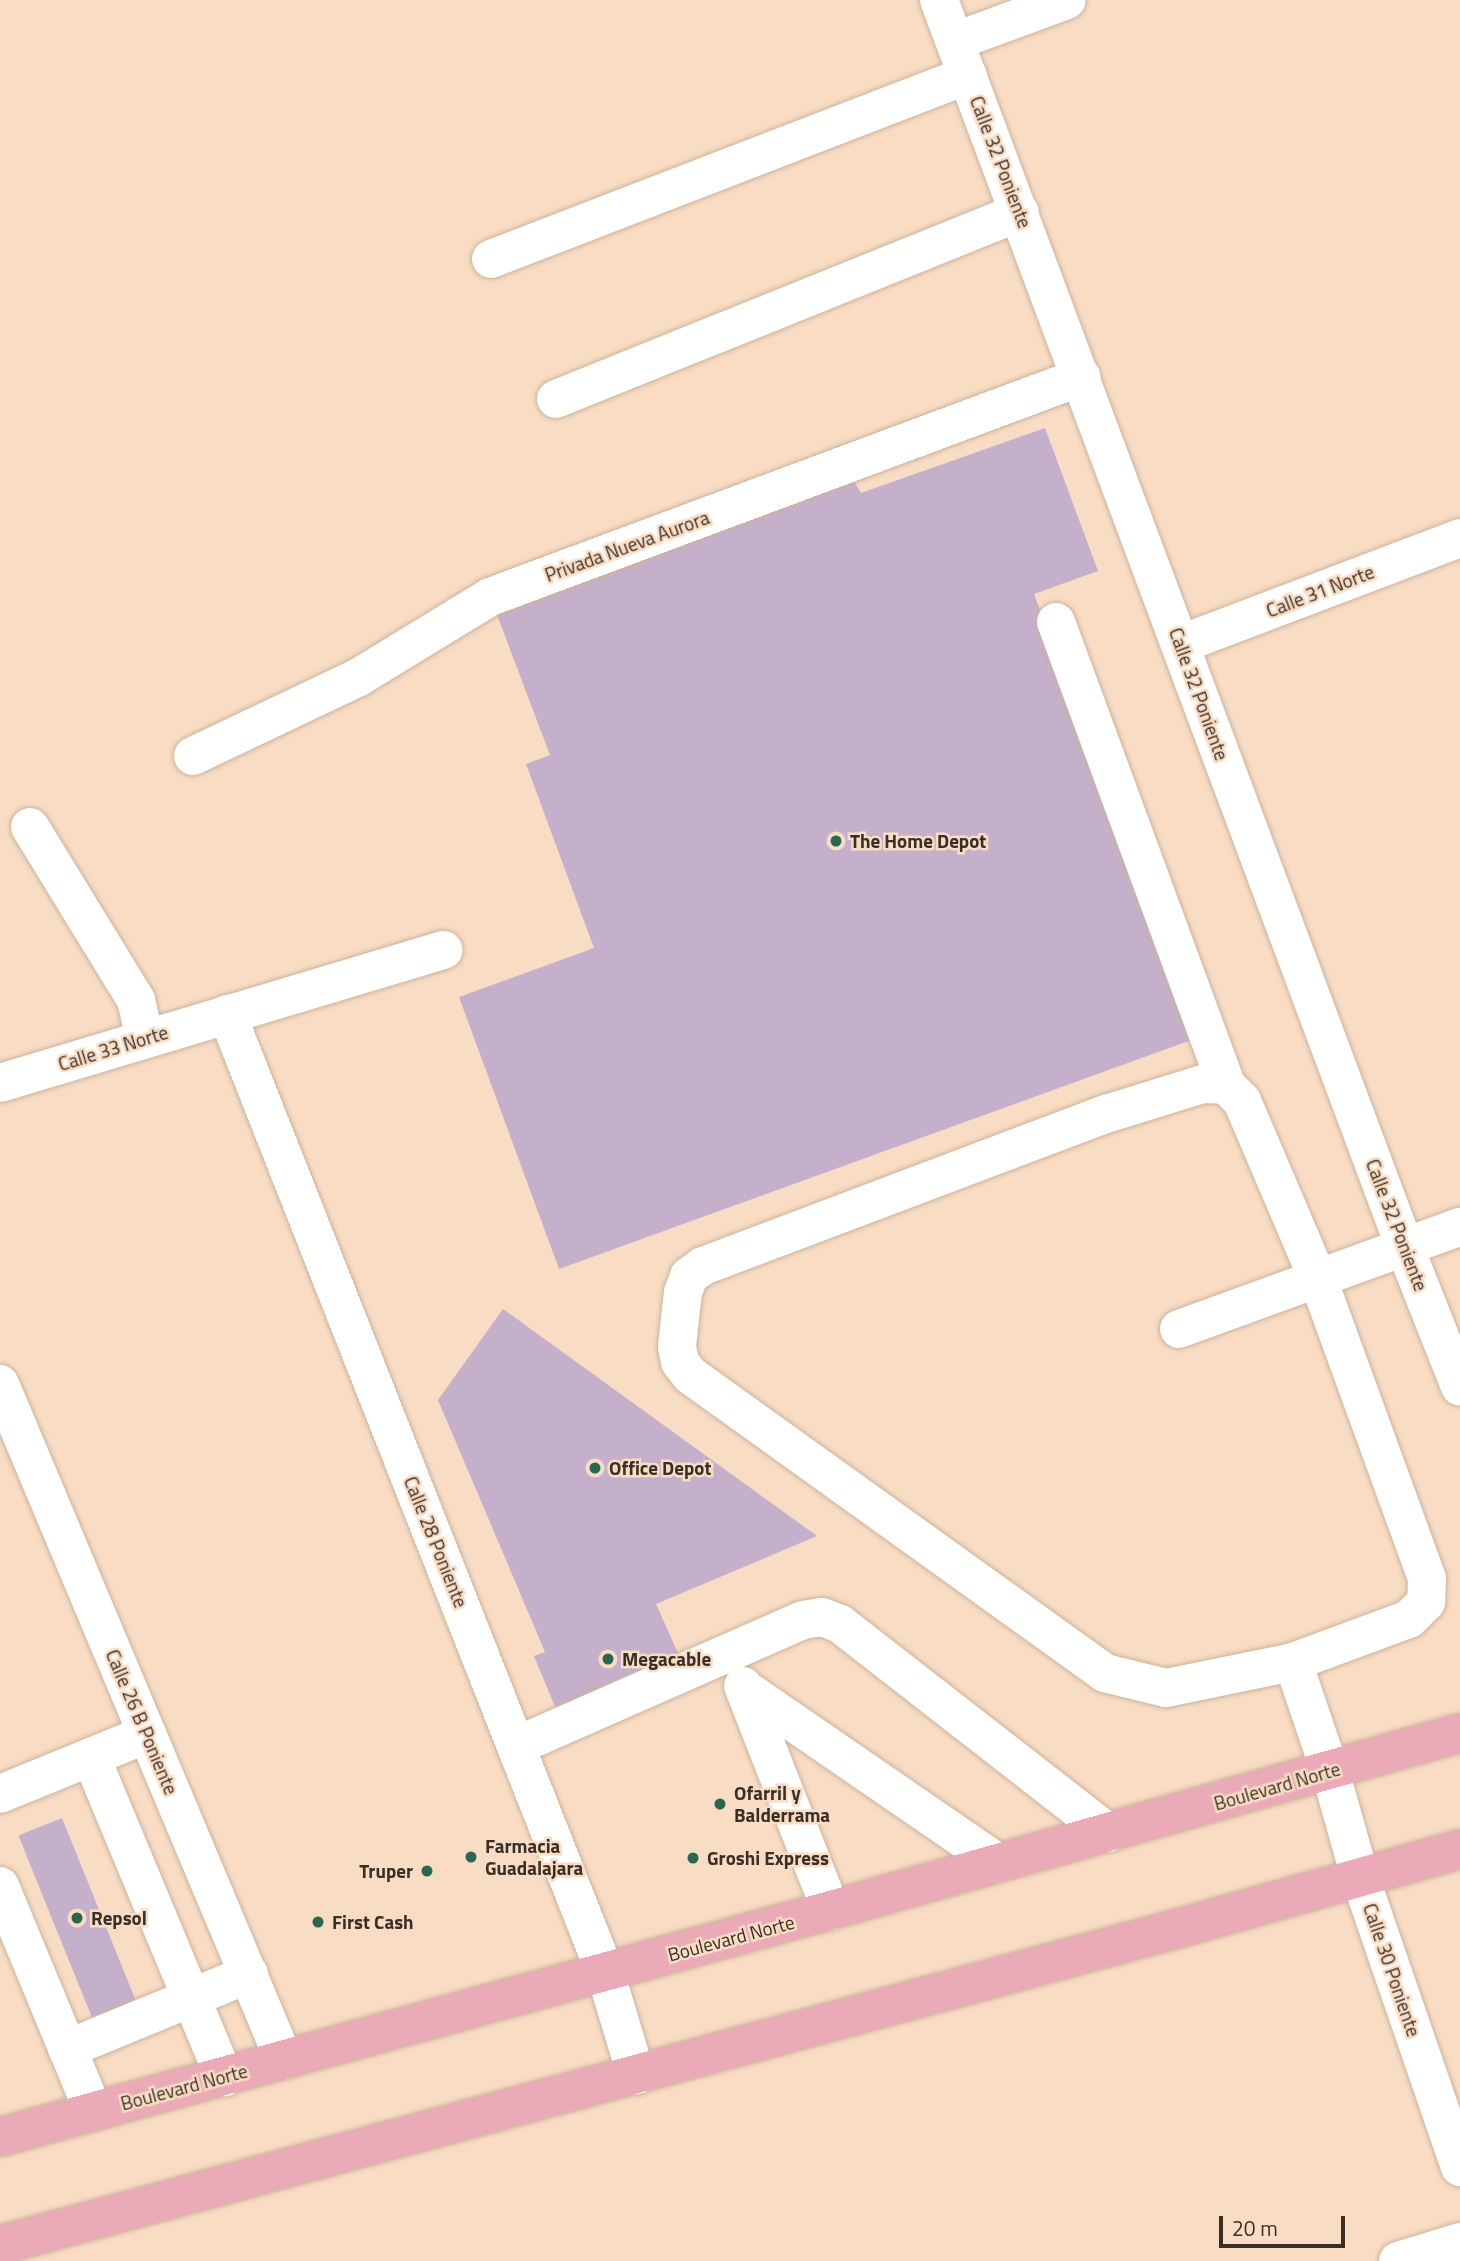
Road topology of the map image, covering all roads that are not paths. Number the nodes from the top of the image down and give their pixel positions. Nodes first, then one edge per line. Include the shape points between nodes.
1 (939, 0) edge
2 (1067, 0) edge
3 (962, 58) junction
4 (1020, 212) junction
5 (491, 259) dead end
6 (1081, 377) junction
7 (556, 399) dead end
8 (1460, 538) edge
9 (1056, 622) dead end
10 (1181, 644) junction
11 (193, 756) dead end
12 (30, 827) dead end
13 (443, 950) dead end
14 (227, 1014) junction
15 (145, 1038) junction
16 (0, 1083) edge
17 (1226, 1085) junction
18 (1460, 1227) edge
19 (1405, 1248) junction
20 (1318, 1279) junction
21 (1179, 1329) dead end
22 (0, 1384) edge
23 (1460, 1387) edge
24 (727, 1656) junction
25 (1293, 1662) junction
26 (745, 1689) junction
27 (1460, 1733) edge
28 (147, 1734) junction
29 (516, 1746) junction
30 (91, 1757) junction
31 (1330, 1772) junction
32 (0, 1794) edge
33 (1108, 1833) junction
34 (1460, 1849) edge
35 (998, 1863) junction
36 (1360, 1877) junction
37 (0, 1886) edge
38 (831, 1910) junction
39 (606, 1972) junction
40 (249, 1974) junction
41 (192, 1998) junction
42 (68, 2049) junction
43 (285, 2060) junction
44 (636, 2075) junction
45 (224, 2077) junction
46 (93, 2111) junction
47 (0, 2137) edge
48 (1460, 2167) edge
49 (1460, 2242) edge
50 (0, 2245) edge
51 (1398, 2261) edge

1 - 3 street, Calle 32 Poniente
2 - 3 street
3 - 4 street, Calle 32 Poniente
3 - 5 street
4 - 6 street, Calle 32 Poniente
4 - 7 street
6 - 10 street, Calle 32 Poniente
6 - 11 street, Privada Nueva Aurora via 490,597 359,677
8 - 10 street, Calle 31 Norte
9 - 17 street
10 - 19 street, Calle 32 Poniente
12 - 15 street via 136,1000
13 - 14 street, Calle 33 Norte
14 - 15 street, Calle 33 Norte
14 - 29 street, Calle 28 Poniente
15 - 16 street, Calle 33 Norte
17 - 20 street via 1242,1101
17 - 25 street via 1203,1084 1106,1114 703,1266 689,1276 682,1292 677,1346 680,1362 690,1375 1105,1673 1166,1688
18 - 19 street
19 - 20 street
19 - 23 street, Calle 32 Poniente
20 - 21 street
20 - 25 street via 1427,1579 1426,1602 1409,1619
22 - 28 street, Calle 26 B Poniente
24 - 26 street
24 - 29 street
24 - 33 street via 803,1620 822,1617 839,1624
25 - 31 street, Calle 30 Poniente
26 - 35 street
26 - 38 street
27 - 31 main road, Boulevard Norte
28 - 30 street
28 - 40 street, Calle 26 B Poniente
29 - 39 street, Calle 28 Poniente
30 - 32 street
30 - 41 street
31 - 33 main road, Boulevard Norte
31 - 36 street, Calle 30 Poniente
33 - 35 main road, Boulevard Norte
34 - 36 main road
35 - 38 main road, Boulevard Norte
36 - 44 main road
36 - 48 street, Calle 30 Poniente
37 - 42 street
38 - 39 main road, Boulevard Norte
39 - 43 main road, Boulevard Norte
39 - 44 street, Calle 28 Poniente
40 - 41 street
40 - 43 street, Calle 26 B Poniente
41 - 42 street
41 - 45 street
42 - 46 street
43 - 45 main road, Boulevard Norte
44 - 50 main road
45 - 46 main road, Boulevard Norte
46 - 47 main road, Boulevard Norte
49 - 51 street

